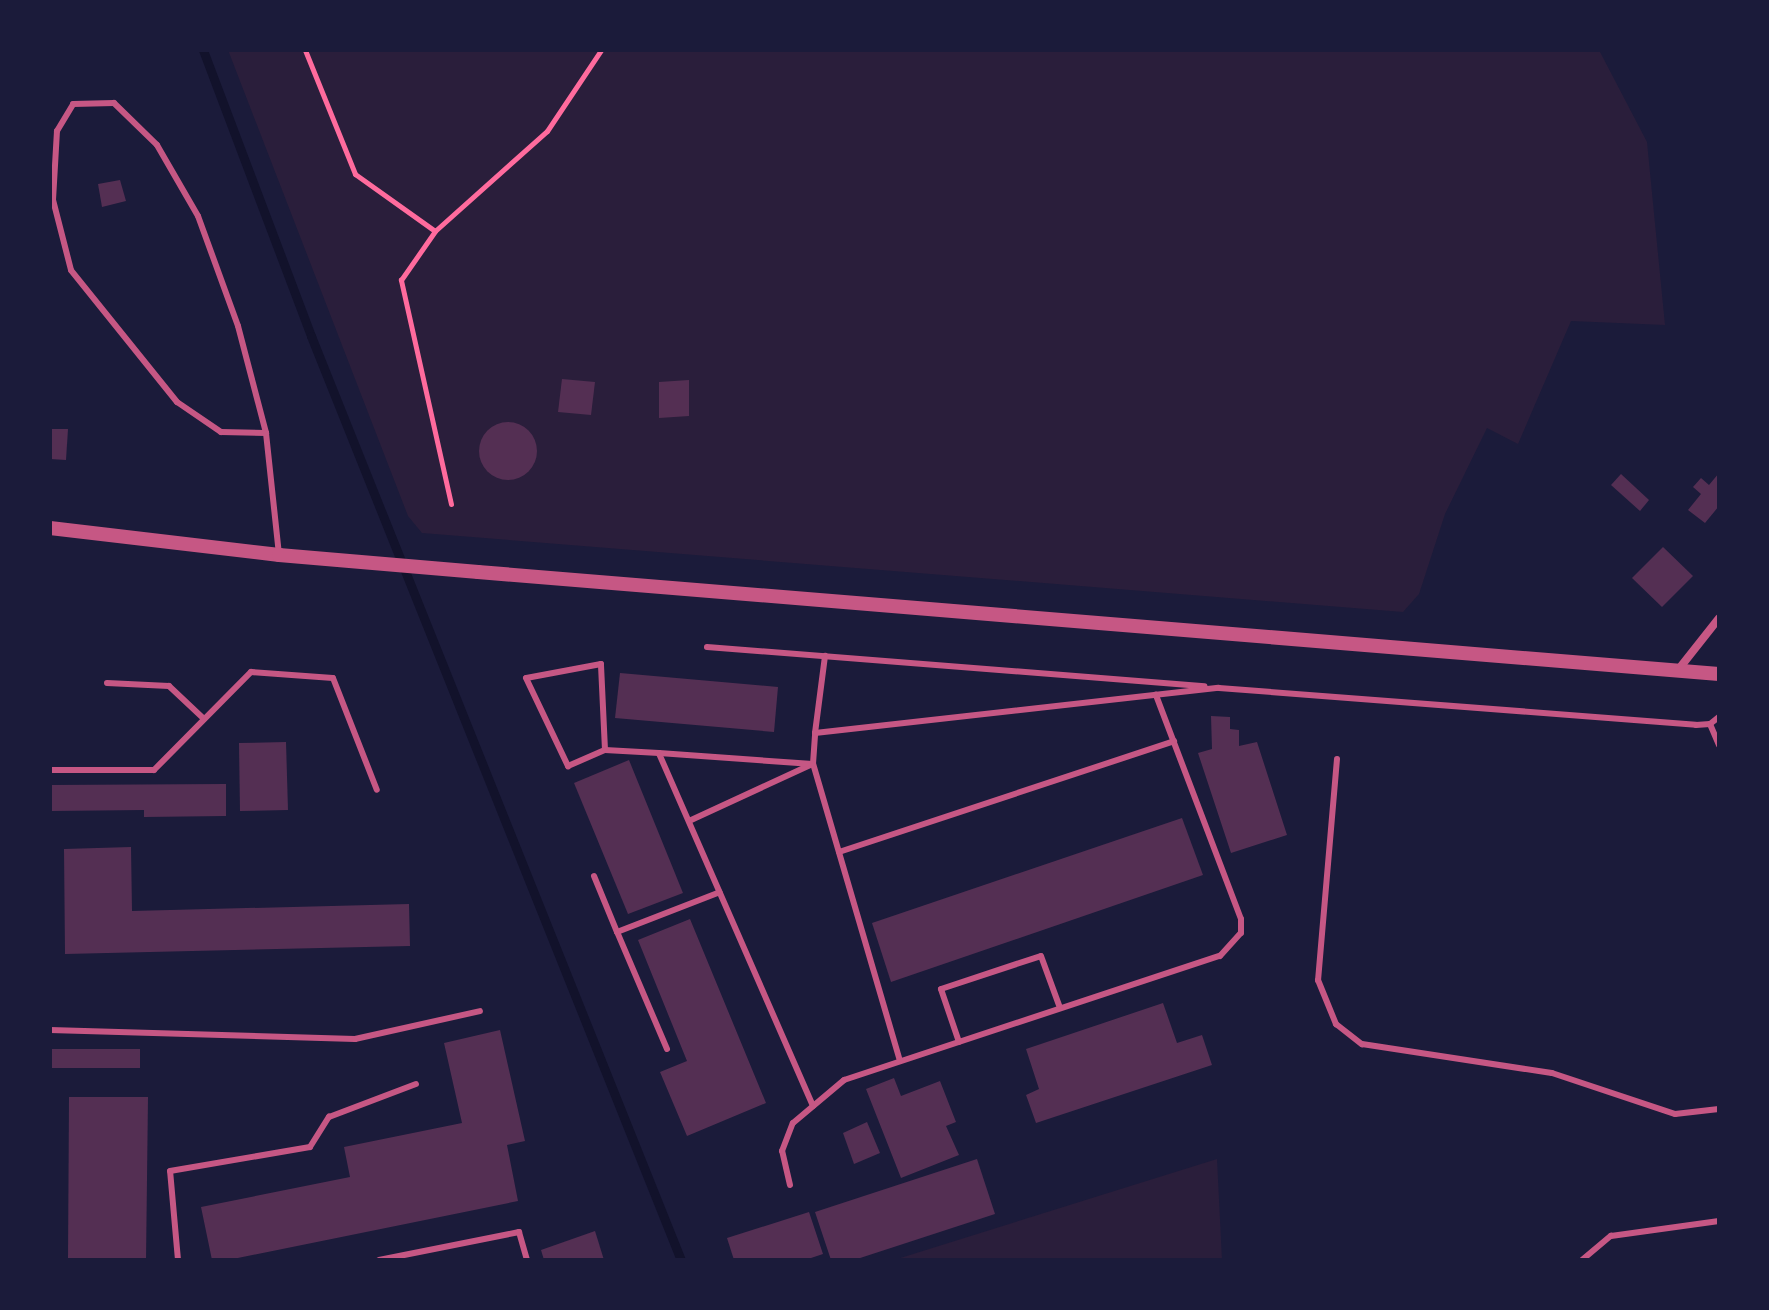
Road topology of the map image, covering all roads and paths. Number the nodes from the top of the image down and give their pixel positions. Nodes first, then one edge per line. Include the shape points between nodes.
1 (305, 50) edge
2 (601, 50) edge
3 (435, 231) junction
4 (266, 433) junction
5 (451, 504) dead end
6 (50, 528) edge
7 (279, 555) junction
8 (1719, 618) edge
9 (707, 647) dead end
10 (825, 656) junction
11 (1678, 670) junction
12 (1719, 674) edge
13 (107, 683) dead end
14 (1219, 688) junction
15 (1156, 695) junction
16 (1719, 717) edge
17 (204, 719) junction
18 (1710, 724) junction
19 (815, 733) junction
20 (1174, 741) junction
21 (1719, 745) edge
22 (605, 750) junction
23 (659, 753) junction
24 (1337, 759) dead end
25 (813, 764) junction
26 (50, 770) edge
27 (377, 790) dead end
28 (689, 821) junction
29 (839, 852) junction
30 (594, 876) dead end
31 (720, 892) junction
32 (617, 932) junction
33 (1060, 1008) junction
34 (480, 1011) dead end
35 (50, 1030) edge
36 (959, 1042) junction
37 (667, 1049) dead end
38 (900, 1061) junction
39 (416, 1084) dead end
40 (813, 1106) junction
41 (1719, 1109) edge
42 (790, 1185) dead end
43 (1719, 1221) edge
44 (178, 1260) edge
45 (379, 1260) edge
46 (527, 1260) edge
47 (1582, 1260) edge

1 - 3 path via 355,174
2 - 3 path via 547,131
3 - 5 path via 401,280
4 - 4 lane via 238,326 198,216 157,145 114,103 73,104 57,131 53,200 71,270 177,402 221,432
4 - 7 lane
6 - 7 street
7 - 11 street
8 - 11 street
9 - 10 lane
10 - 14 lane
10 - 19 lane
11 - 12 street
13 - 17 lane via 169,686
14 - 15 lane
14 - 18 lane
15 - 19 lane
15 - 20 lane
16 - 18 lane
17 - 26 lane via 154,770
17 - 27 lane via 251,672 333,678
18 - 21 lane
19 - 25 lane
20 - 29 lane
20 - 33 lane via 1241,919 1241,933 1220,956
22 - 22 lane via 568,766 526,678 601,664
22 - 23 lane
23 - 25 lane
23 - 28 lane
24 - 41 lane via 1318,980 1336,1024 1362,1044 1552,1073 1675,1114
25 - 28 lane
25 - 29 lane
28 - 31 lane
29 - 38 lane
30 - 32 lane
31 - 32 lane
31 - 40 lane
32 - 37 lane
33 - 36 lane
33 - 36 lane via 1041,956 941,989
34 - 35 lane via 355,1039
36 - 38 lane
38 - 40 lane via 844,1080
39 - 44 lane via 329,1117 310,1147 170,1171
40 - 42 lane via 793,1123 782,1151
43 - 47 lane via 1611,1236
45 - 46 lane via 519,1232

